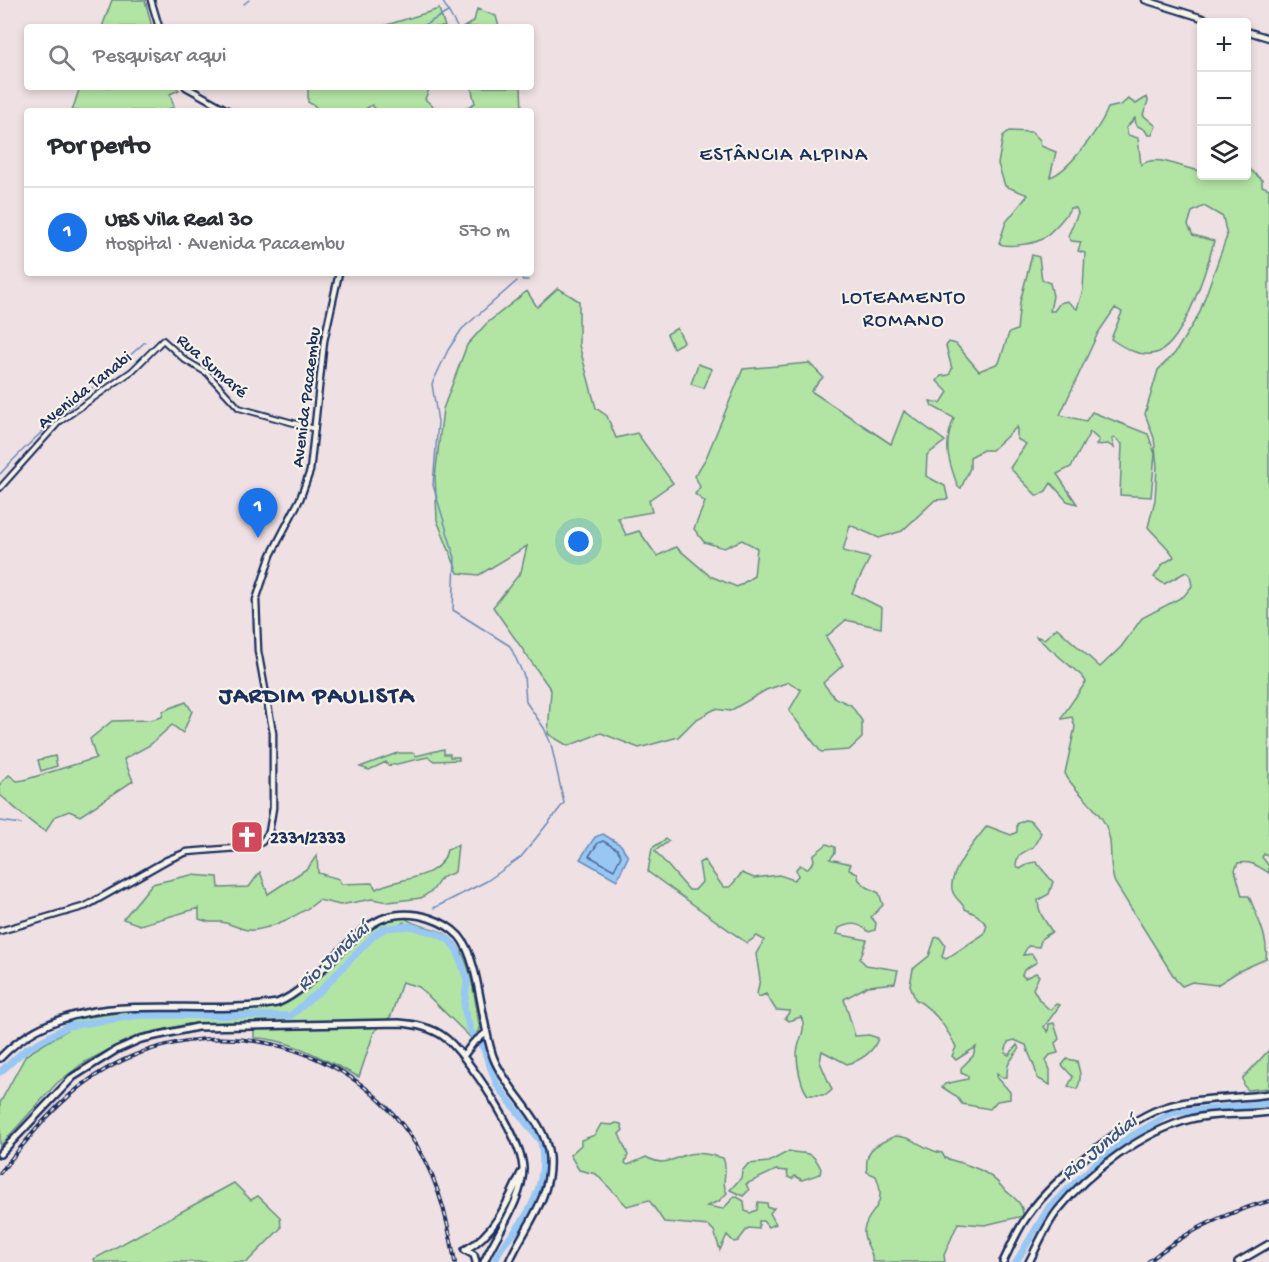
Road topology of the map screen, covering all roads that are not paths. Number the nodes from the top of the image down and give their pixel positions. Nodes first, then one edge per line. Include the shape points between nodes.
1 (151, 0) edge
2 (1146, 0) edge
3 (1202, 18) edge
4 (158, 24) edge
5 (1251, 33) edge
6 (1269, 38) edge
7 (191, 90) edge
8 (224, 108) edge
9 (338, 276) edge
10 (163, 340) joint
11 (315, 429) junction
12 (0, 489) edge
13 (0, 931) edge
14 (484, 1034) junction
15 (464, 1055) junction
16 (0, 1058) edge
17 (1269, 1094) edge
18 (1269, 1112) edge
19 (0, 1154) edge
20 (523, 1168) junction
21 (1269, 1245) edge
22 (476, 1262) edge
23 (484, 1262) edge
24 (509, 1262) edge
25 (1003, 1262) edge
26 (1029, 1262) edge
27 (1238, 1262) edge
28 (1243, 1262) edge

1 - 4 main road
2 - 3 main road
5 - 6 main road
7 - 8 main road
9 - 11 main road, Avenida Pacaembu via 324,341
10 - 11 street, Rua Sumaré via 207,373 239,408
10 - 12 street, Avenida Tanabi via 132,371 59,422
11 - 13 main road, Avenida Pacaembu via 304,489 271,555 256,600 258,651 273,733 273,808 269,832 262,842 249,848 185,853 86,906
14 - 15 main road
14 - 16 main road via 470,961 461,938 427,917 396,915 364,930 306,987 277,1003 127,1007 66,1016 38,1029
14 - 24 main road via 505,1081 544,1136 549,1159 543,1197
15 - 19 main road via 442,1035 409,1023 197,1027 170,1031 141,1039 91,1064 58,1090
15 - 20 main road via 511,1133
17 - 25 main road via 1168,1106 1130,1125 1041,1197
18 - 26 main road via 1192,1118 1144,1139 1113,1160 1058,1210
20 - 22 main road via 488,1233 465,1250 474,1255
20 - 23 main road via 516,1195
21 - 27 main road
21 - 28 main road

